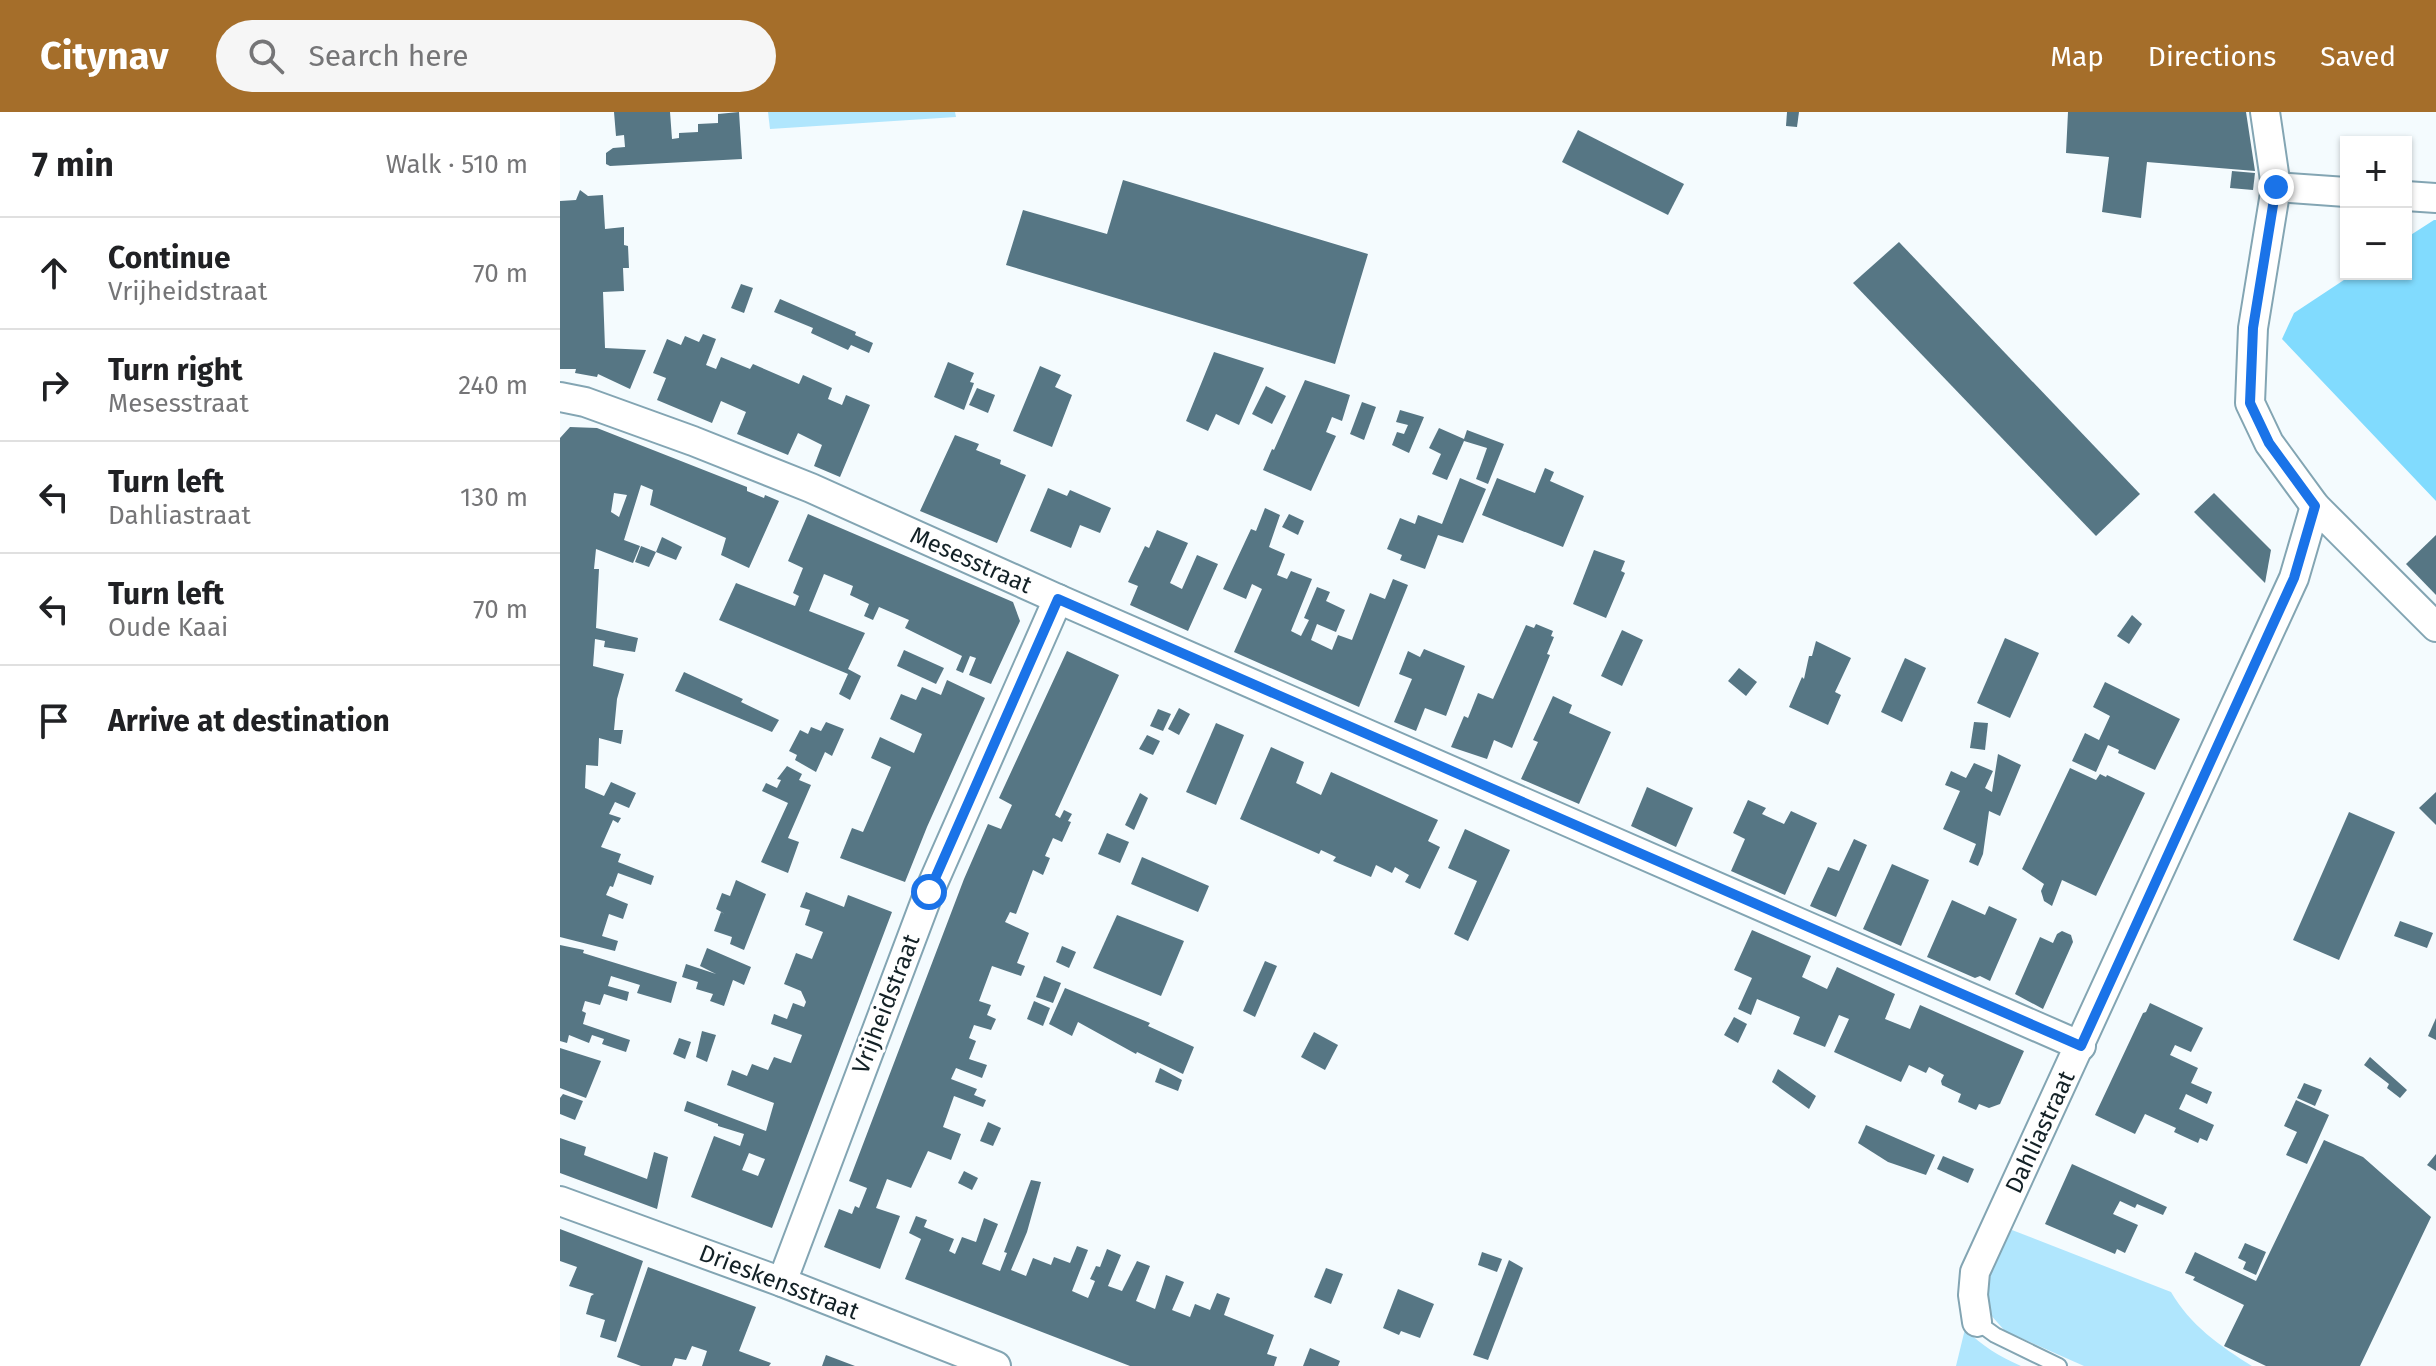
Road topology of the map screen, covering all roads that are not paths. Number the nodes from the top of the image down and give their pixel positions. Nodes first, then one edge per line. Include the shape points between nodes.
1 (2265, 112) edge
2 (2276, 187) junction
3 (2340, 192) edge
4 (2412, 196) edge
5 (2436, 198) edge
6 (560, 397) edge
7 (2315, 506) junction
8 (1058, 599) junction
9 (2436, 627) edge
10 (2081, 1046) junction
11 (560, 1201) edge
12 (782, 1282) junction
13 (1977, 1322) joint
14 (996, 1366) edge
15 (2059, 1366) edge

1 - 2 street
2 - 3 street
2 - 7 street via 2253,328 2250,403 2269,443
4 - 5 street
6 - 8 street, Mesesstraat via 811,488
7 - 9 street
7 - 10 street, Dahliastraat via 2294,578
8 - 10 street, Mesesstraat
8 - 12 street, Vrijheidstraat via 929,892
10 - 13 street, Dahliastraat via 1975,1272
11 - 12 street, Drieskensstraat
12 - 14 street, Drieskensstraat
13 - 15 lane

